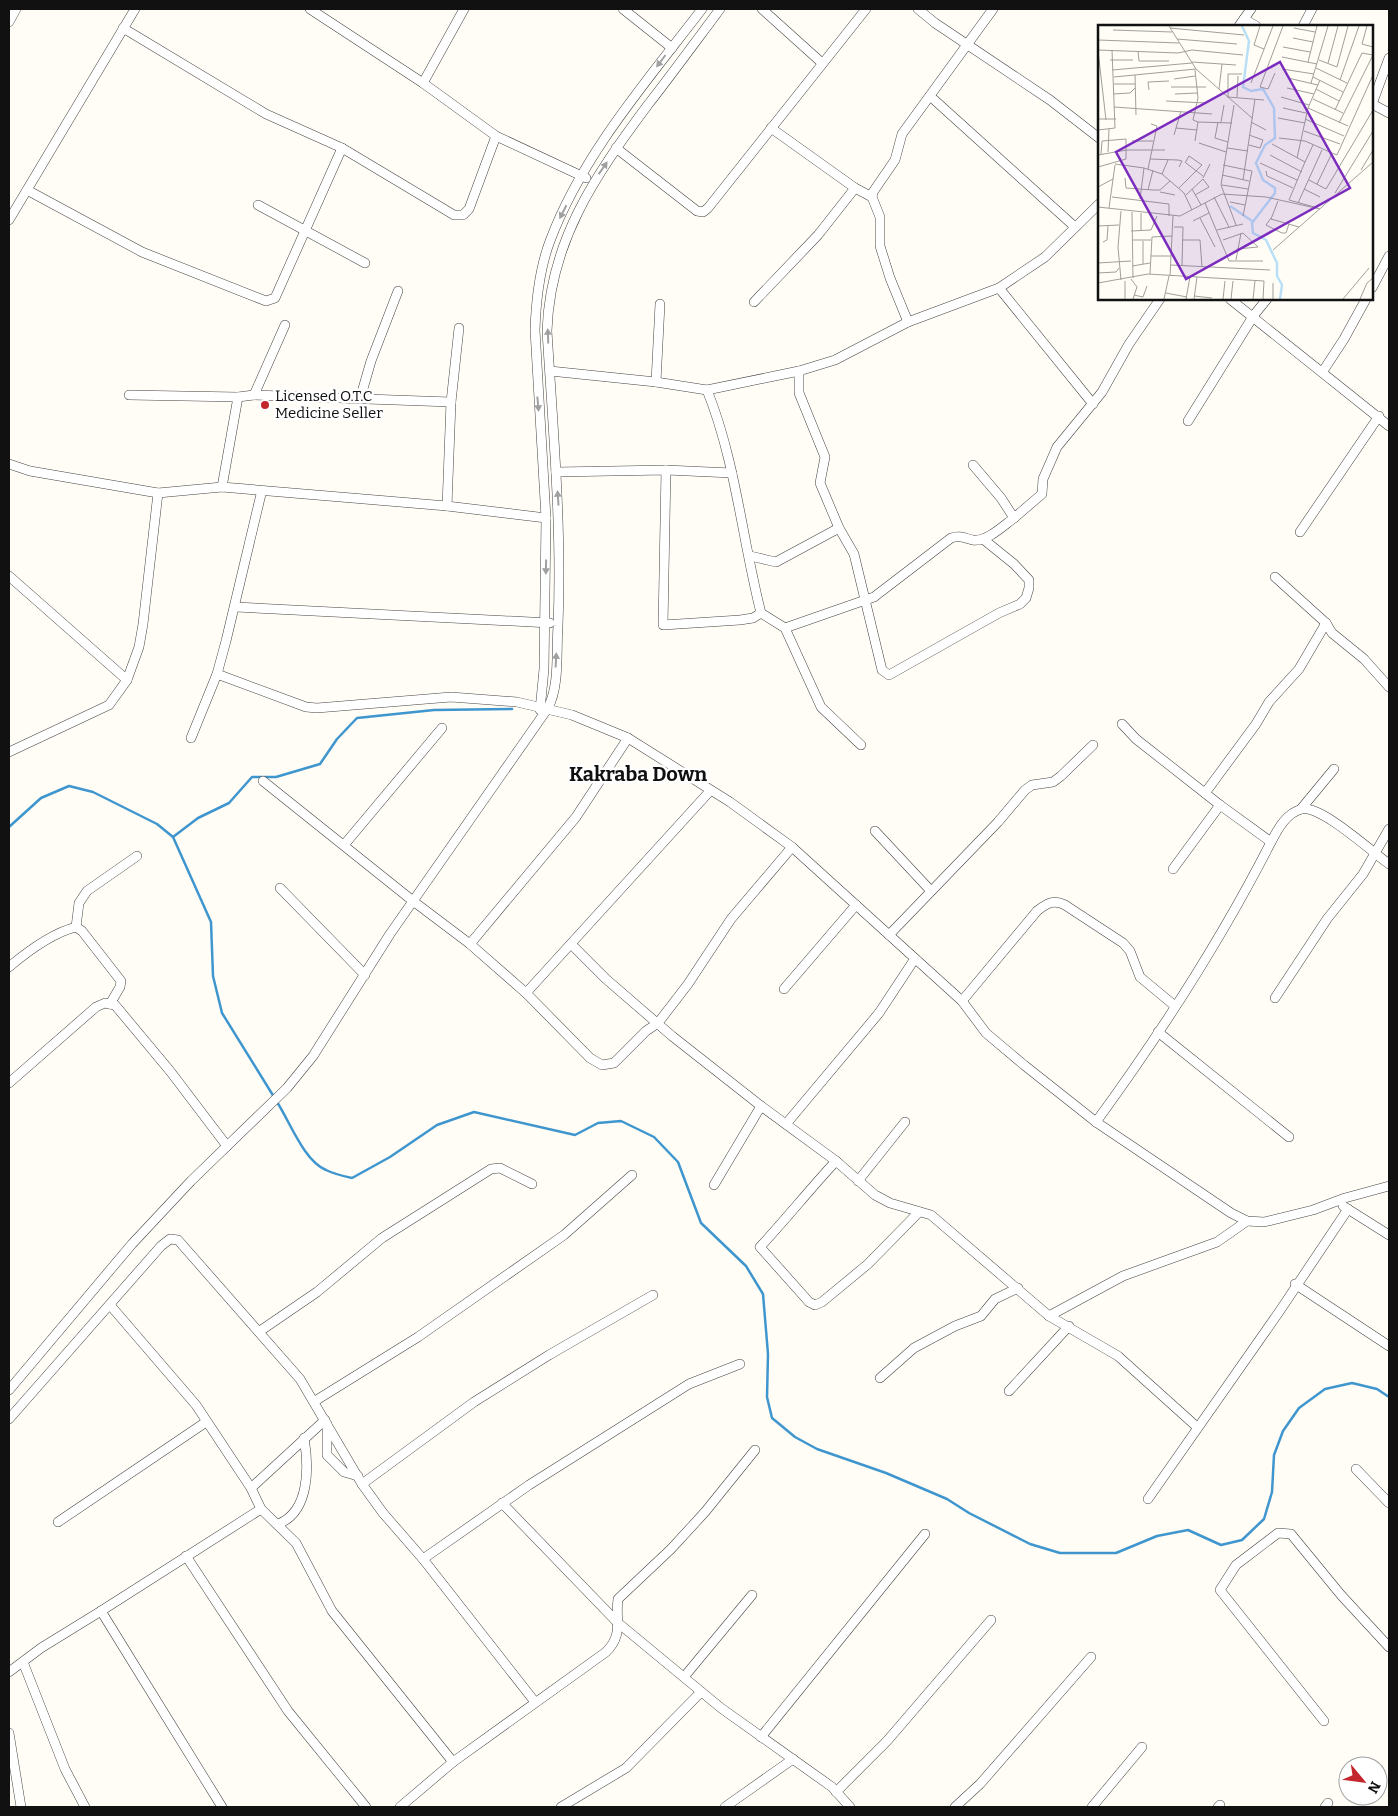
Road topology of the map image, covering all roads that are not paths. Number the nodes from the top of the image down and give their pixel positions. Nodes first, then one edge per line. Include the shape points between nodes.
1 (16, 9) edge
2 (135, 9) edge
3 (310, 9) edge
4 (464, 9) edge
5 (623, 9) edge
6 (702, 9) edge
7 (720, 9) edge
8 (762, 9) edge
9 (866, 9) edge
10 (918, 9) edge
11 (994, 9) edge
12 (1250, 9) edge
13 (1312, 9) edge
14 (9, 22) edge
15 (1241, 22) edge
16 (1304, 25) edge
17 (123, 28) junction
18 (968, 45) junction
19 (672, 48) junction
20 (1389, 58) edge
21 (822, 63) junction
22 (423, 83) junction
23 (930, 96) junction
24 (1373, 101) edge
25 (1373, 105) edge
26 (1389, 113) edge
27 (771, 128) junction
28 (496, 136) junction
29 (1098, 137) edge
30 (342, 148) junction
31 (616, 148) junction
32 (582, 176) junction
33 (593, 182) junction
34 (855, 188) junction
35 (27, 190) junction
36 (872, 197) junction
37 (258, 205) dead end
38 (1098, 205) edge
39 (9, 220) edge
40 (1075, 227) junction
41 (305, 230) junction
42 (1389, 256) edge
43 (365, 263) dead end
44 (1373, 286) edge
45 (999, 288) junction
46 (398, 291) dead end
47 (1159, 300) edge
48 (1232, 300) edge
49 (1266, 300) edge
50 (1365, 300) edge
51 (754, 302) dead end
52 (660, 304) dead end
53 (1254, 315) junction
54 (908, 322) junction
55 (285, 325) dead end
56 (459, 328) dead end
57 (799, 370) junction
58 (550, 371) junction
59 (1323, 371) junction
60 (656, 382) junction
61 (707, 390) junction
62 (129, 395) dead end
63 (254, 395) junction
64 (238, 397) junction
65 (360, 399) junction
66 (451, 402) junction
67 (1093, 404) junction
68 (1379, 416) junction
69 (1188, 421) dead end
70 (1389, 426) edge
71 (9, 464) edge
72 (973, 465) dead end
73 (666, 470) junction
74 (556, 472) junction
75 (732, 474) junction
76 (222, 487) junction
77 (262, 490) junction
78 (158, 493) junction
79 (447, 506) junction
80 (546, 518) junction
81 (1014, 518) junction
82 (839, 528) junction
83 (1300, 532) dead end
84 (983, 539) junction
85 (750, 556) junction
86 (9, 576) edge
87 (1275, 577) dead end
88 (867, 600) junction
89 (236, 607) junction
90 (761, 613) junction
91 (544, 623) junction
92 (1326, 623) junction
93 (558, 624) junction
94 (785, 628) junction
95 (217, 674) junction
96 (127, 680) junction
97 (1389, 687) edge
98 (544, 707) junction
99 (1122, 724) dead end
100 (442, 728) dead end
101 (191, 738) dead end
102 (628, 738) junction
103 (861, 745) dead end
104 (1093, 745) dead end
105 (9, 752) edge
106 (1334, 769) dead end
107 (263, 781) dead end
108 (710, 791) junction
109 (1205, 793) junction
110 (1220, 805) junction
111 (1301, 809) junction
112 (1389, 830) edge
113 (875, 831) dead end
114 (1270, 842) junction
115 (344, 845) junction
116 (792, 847) junction
117 (1375, 854) junction
118 (138, 856) dead end
119 (1389, 864) edge
120 (1173, 869) dead end
121 (280, 888) dead end
122 (932, 891) junction
123 (413, 901) junction
124 (856, 905) junction
125 (76, 927) junction
126 (889, 935) junction
127 (470, 944) junction
128 (571, 944) junction
129 (914, 960) junction
130 (9, 967) edge
131 (365, 975) junction
132 (784, 989) dead end
133 (526, 993) junction
134 (1275, 998) dead end
135 (962, 1001) junction
136 (110, 1004) junction
137 (1175, 1006) junction
138 (658, 1023) junction
139 (1158, 1032) junction
140 (9, 1083) edge
141 (761, 1106) junction
142 (905, 1122) dead end
143 (1096, 1122) junction
144 (786, 1124) junction
145 (1290, 1137) dead end
146 (227, 1146) junction
147 (836, 1161) junction
148 (632, 1175) dead end
149 (858, 1181) junction
150 (532, 1184) dead end
151 (714, 1184) dead end
152 (1389, 1186) edge
153 (1336, 1202) junction
154 (1348, 1209) junction
155 (919, 1212) junction
156 (1247, 1221) junction
157 (1389, 1235) edge
158 (1295, 1284) junction
159 (1018, 1288) junction
160 (653, 1295) dead end
161 (110, 1305) junction
162 (1050, 1316) junction
163 (1069, 1326) junction
164 (260, 1331) junction
165 (1389, 1346) edge
166 (740, 1364) dead end
167 (880, 1378) dead end
168 (9, 1390) edge
169 (1009, 1391) dead end
170 (315, 1401) junction
171 (9, 1420) edge
172 (206, 1422) junction
173 (326, 1422) junction
174 (1197, 1427) junction
175 (304, 1438) junction
176 (755, 1450) dead end
177 (1356, 1469) dead end
178 (360, 1480) junction
179 (251, 1488) junction
180 (1148, 1499) dead end
181 (502, 1503) junction
182 (1389, 1503) edge
183 (261, 1509) junction
184 (58, 1522) dead end
185 (278, 1524) junction
186 (925, 1534) dead end
187 (186, 1556) junction
188 (424, 1559) junction
189 (752, 1595) dead end
190 (101, 1611) junction
191 (991, 1620) dead end
192 (618, 1622) junction
193 (1389, 1647) edge
194 (1091, 1657) dead end
195 (23, 1662) junction
196 (9, 1672) edge
197 (684, 1677) junction
198 (701, 1692) junction
199 (535, 1702) junction
200 (1324, 1721) dead end
201 (9, 1733) edge
202 (761, 1736) junction
203 (1142, 1747) dead end
204 (793, 1759) junction
205 (453, 1762) junction
206 (836, 1792) junction
207 (21, 1807) edge
208 (85, 1807) edge
209 (222, 1807) edge
210 (366, 1807) edge
211 (400, 1807) edge
212 (561, 1807) edge
213 (725, 1807) edge
214 (850, 1807) edge
215 (955, 1807) edge
216 (1092, 1807) edge

1 - 14 street
2 - 17 street
3 - 22 street
4 - 22 street
5 - 19 street
6 - 19 street
7 - 31 street
8 - 21 street
9 - 21 street
10 - 18 street
11 - 18 street
12 - 15 street
13 - 16 street
17 - 30 street via 266,114
17 - 35 street
18 - 23 street
18 - 29 street via 1050,100
19 -> 32 street via 607,135
20 - 24 street
21 - 27 street
22 - 28 street
23 - 36 street via 902,134 895,160
23 - 40 street
25 - 26 street
27 - 31 street via 703,212 697,211
27 - 34 street
28 - 30 street via 469,209 463,215 454,215
28 - 32 street
30 - 41 street
33 -> 31 street
32 - 33 street
32 -> 80 street via 550,241 536,300 536,371
58 -> 33 street via 548,304 554,274 564,242
34 - 36 street
34 - 51 street via 818,235
35 - 39 street
35 - 41 street via 142,252 266,301 275,298
36 - 54 street via 880,217 880,246
37 - 41 street
38 - 40 street
40 - 45 street via 1045,257
41 - 43 street
42 - 44 street
45 - 54 street
45 - 67 street
46 - 65 street
47 - 67 street
48 - 53 street
49 - 53 street
50 - 59 street
52 - 60 street
53 - 59 street
53 - 69 street
54 - 57 street via 835,360
55 - 63 street
56 - 66 street
57 - 61 street
57 - 82 street via 799,393 825,457 820,483
58 - 60 street
58 - 74 street
59 - 68 street
60 - 61 street
61 - 75 street
62 - 64 street
63 - 64 street
63 - 65 street
64 - 76 street
65 - 66 street
66 - 79 street
67 - 81 street via 1057,447 1043,479 1042,494
68 - 70 street
68 - 83 street
71 - 78 street via 30,471
72 - 81 street
73 - 74 street
73 - 75 street
73 - 90 street via 663,625 740,620
93 -> 74 street via 560,544
75 - 85 street
76 - 77 street
76 - 78 street
77 - 79 street
77 - 89 street
78 - 96 street via 143,624
79 - 80 street
80 -> 91 street
81 - 84 street
82 - 85 street via 776,562
82 - 88 street via 854,554
84 - 88 street via 950,538
84 - 88 street via 1029,580 1026,598 889,675 882,670
85 - 90 street
86 - 96 street
87 - 92 street
88 - 94 street
89 - 91 street
89 - 95 street
90 - 94 street
91 - 93 street
91 - 98 street
92 - 97 street via 1332,633 1364,659
92 - 109 street via 1299,669 1269,702
98 -> 93 street via 555,682
94 - 103 street via 821,707
95 - 98 street via 306,707 451,697
95 - 101 street
96 - 105 street via 109,705
98 - 102 street via 572,714
98 - 123 street via 540,719
99 - 109 street via 1136,739
100 - 115 street
102 - 108 street
102 - 127 street via 576,817
104 - 122 street via 1053,782 1032,785 1025,790
106 - 111 street
107 - 115 street
108 - 116 street
108 - 128 street
109 - 110 street
110 - 114 street
110 - 120 street
111 - 114 street via 1282,823
111 - 117 street via 1311,809 1328,819
112 - 117 street
113 - 122 street
114 - 137 street via 1223,929
115 - 123 street
116 - 124 street
116 - 138 street via 731,919
117 - 119 street
117 - 134 street
118 - 125 street via 87,891 79,903
121 - 131 street
122 - 126 street
123 - 127 street
123 - 131 street
124 - 126 street
124 - 132 street
125 - 130 street via 62,931 22,955
125 - 136 street via 121,981
126 - 129 street
127 - 133 street
128 - 133 street
128 - 138 street
129 - 135 street
129 - 144 street via 879,1013
131 - 146 street via 313,1056 287,1088
133 - 138 street via 590,1058 602,1065 614,1063
135 - 137 street via 1037,911 1055,901 1123,943 1130,951 1140,977
135 - 143 street via 986,1033
136 - 140 street via 96,1007
136 - 146 street via 122,1012
137 - 139 street
138 - 141 street
139 - 143 street
139 - 145 street
141 - 144 street
141 - 151 street
142 - 149 street
143 - 156 street via 1186,1185
144 - 147 street
146 - 168 street via 132,1244
147 - 149 street
147 - 155 street via 760,1246 809,1302 822,1302 868,1264
148 - 170 street via 564,1235 418,1337
149 - 155 street via 890,1203
150 - 164 street via 500,1168 491,1169 382,1238 317,1292
152 - 153 street
153 - 154 street
153 - 156 street via 1264,1222
154 - 157 street
154 - 158 street
155 - 159 street via 931,1215
156 - 162 street via 1222,1239 1123,1276
158 - 165 street
158 - 174 street
159 - 162 street
159 - 167 street via 1002,1294 981,1316 914,1348
160 - 178 street via 474,1402
161 - 164 street via 161,1246 170,1239 178,1240
161 - 171 street
161 - 172 street
162 - 163 street
163 - 169 street
163 - 174 street via 1118,1356
164 - 170 street
166 - 181 street via 689,1384
170 - 173 street
172 - 179 street
172 - 184 street
173 - 175 street
173 - 178 street
173 - 178 street via 327,1455 344,1472
174 - 180 street
175 - 179 street
175 - 185 street via 309,1463 302,1492 293,1516
176 - 192 street via 688,1531 623,1592 618,1599
177 - 182 street
178 - 188 street via 383,1513
179 - 183 street
181 - 188 street
181 - 192 street
183 - 185 street
183 - 187 street
185 - 205 street via 296,1543 332,1611
186 - 202 street
187 - 190 street
187 - 210 street via 288,1711
188 - 199 street
189 - 197 street
190 - 195 street
190 - 209 street
191 - 206 street via 887,1741
192 - 197 street
192 - 199 street via 618,1634 606,1652
193 - 200 street via 1291,1534 1278,1533 1236,1565 1220,1590
194 - 215 street via 980,1784
195 - 196 street
195 - 208 street via 65,1769
197 - 198 street
198 - 202 street
198 - 212 street via 626,1768
199 - 205 street
201 - 207 street
202 - 204 street
203 - 216 street
204 - 206 street
204 - 213 street
205 - 211 street
206 - 214 street

